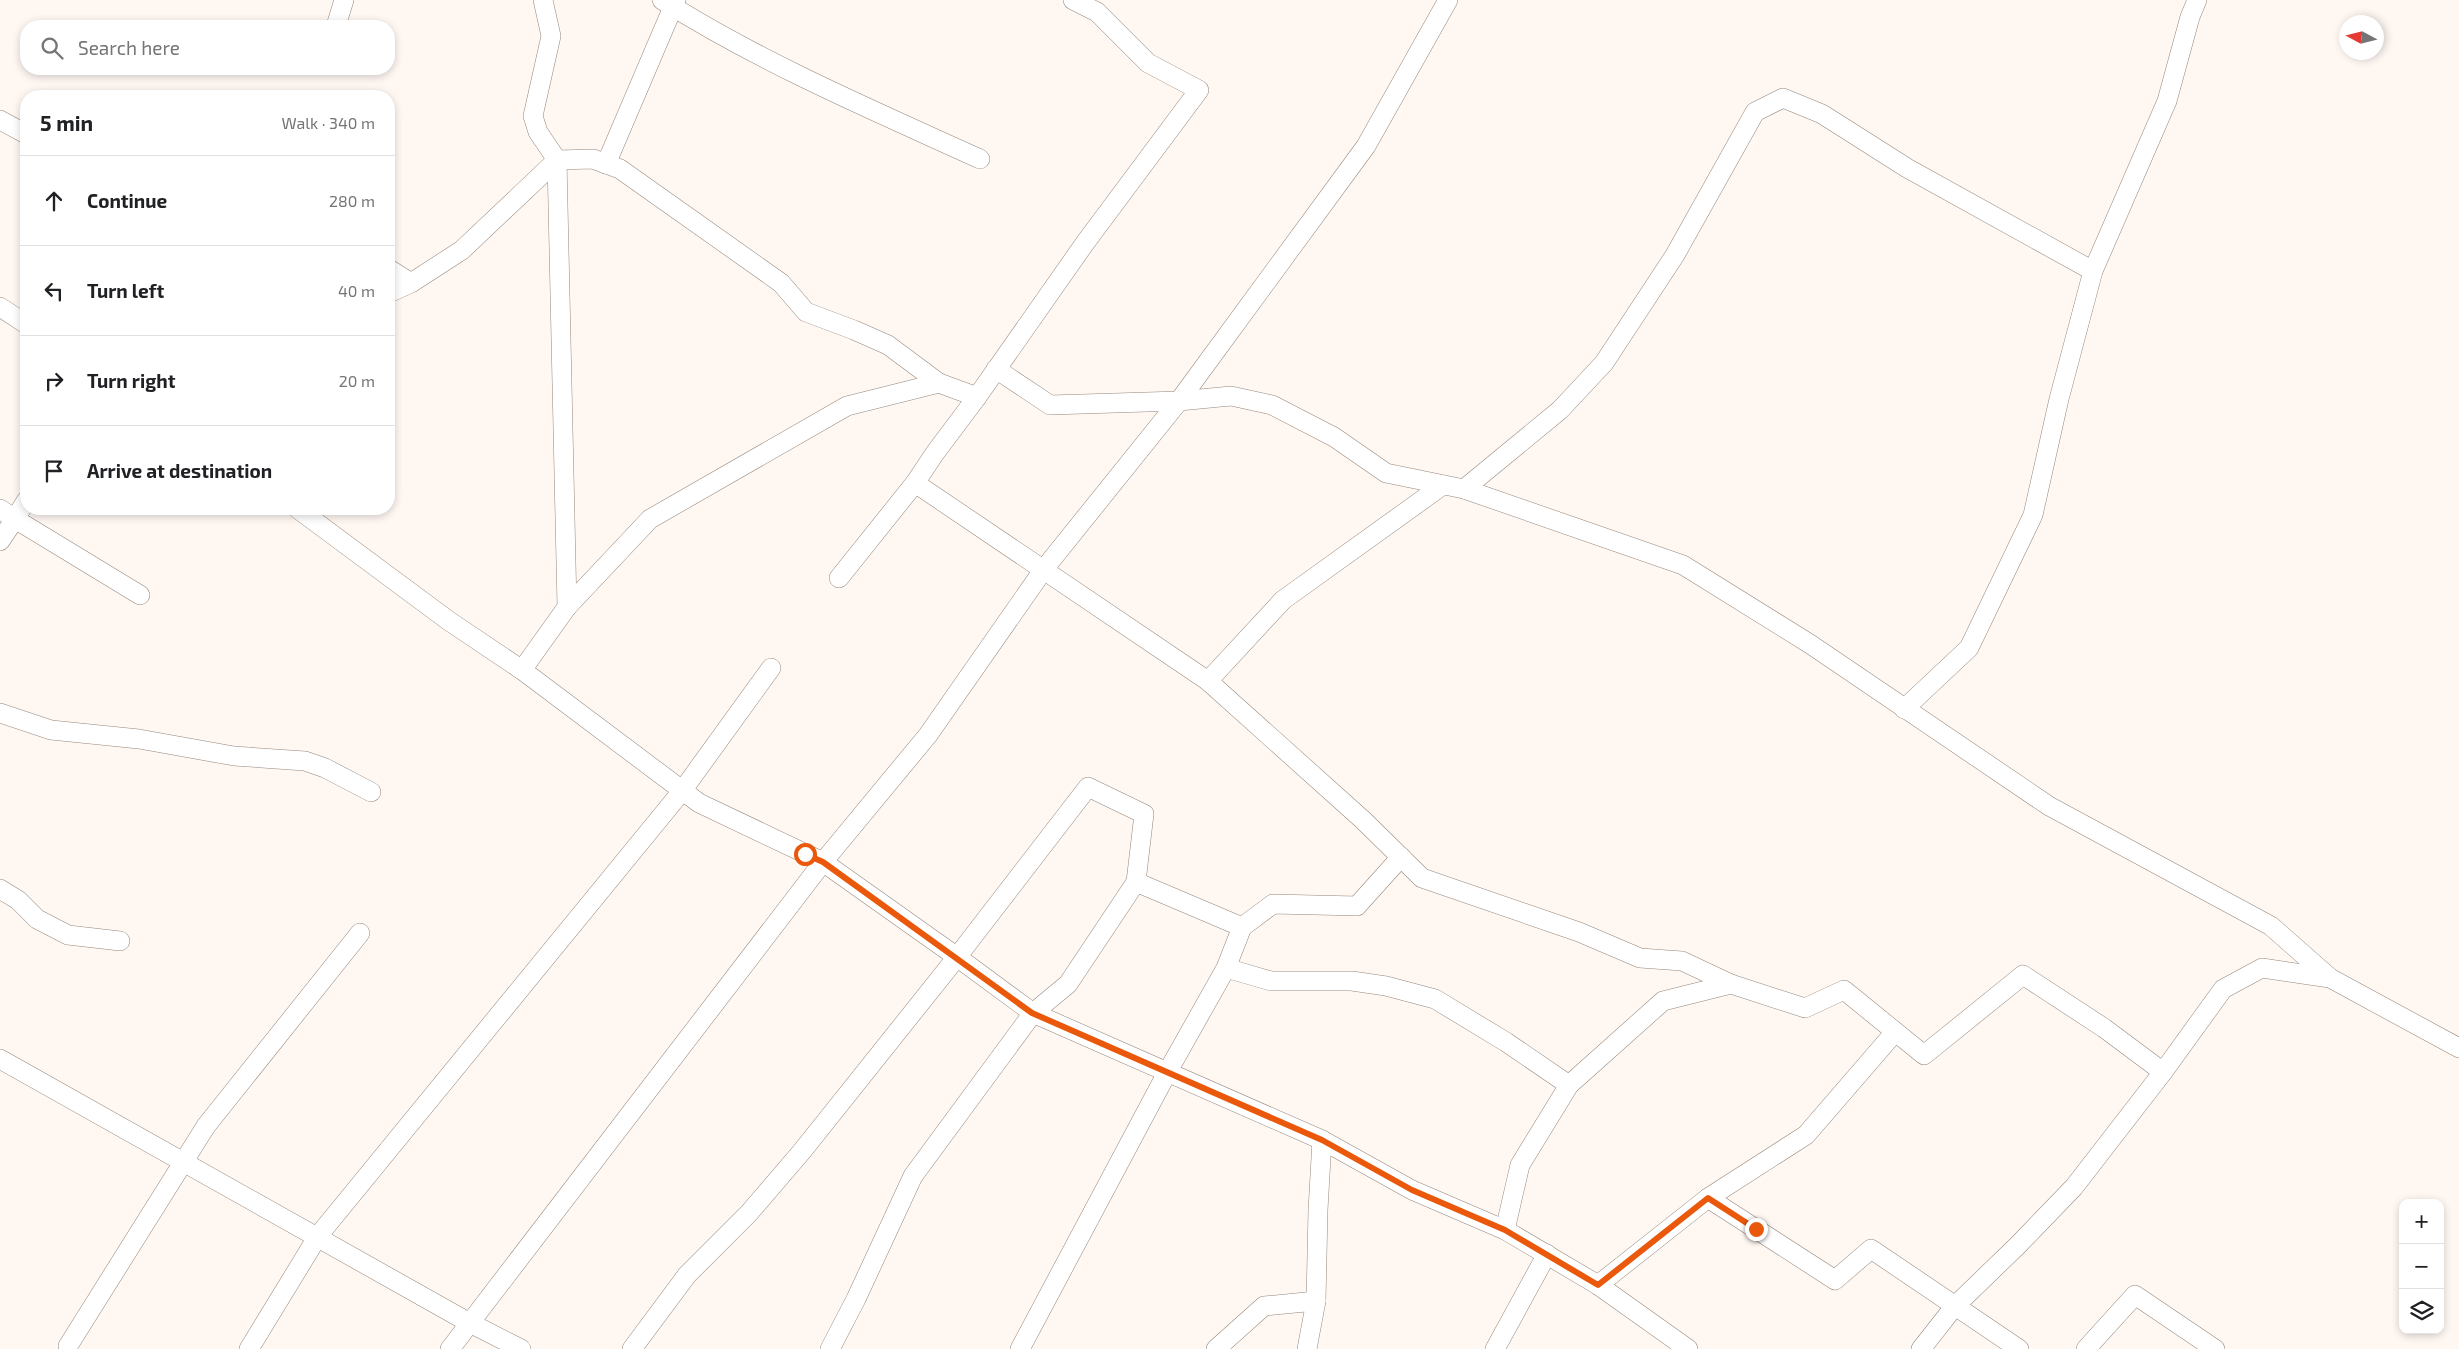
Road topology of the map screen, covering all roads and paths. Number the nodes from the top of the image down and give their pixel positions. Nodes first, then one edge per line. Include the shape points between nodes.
1 (344, 0) edge
2 (1074, 0) edge
3 (1448, 0) edge
4 (2197, 0) edge
5 (541, 1) edge
6 (670, 2) edge
7 (338, 20) edge
8 (0, 120) edge
9 (20, 131) edge
10 (980, 159) dead end
11 (557, 160) junction
12 (606, 164) junction
13 (2093, 271) junction
14 (395, 273) edge
15 (411, 283) junction
16 (395, 290) edge
17 (0, 307) edge
18 (20, 320) edge
19 (996, 369) junction
20 (939, 383) junction
21 (977, 397) junction
22 (1179, 402) junction
23 (915, 483) junction
24 (1443, 485) junction
25 (1464, 489) junction
26 (20, 506) edge
27 (7, 514) edge
28 (306, 515) edge
29 (0, 541) edge
30 (1044, 569) junction
31 (839, 578) dead end
32 (140, 595) dead end
33 (567, 607) junction
34 (772, 668) dead end
35 (522, 670) junction
36 (1208, 681) junction
37 (1904, 709) junction
38 (0, 713) edge
39 (682, 791) junction
40 (372, 792) dead end
41 (1400, 857) junction
42 (823, 862) junction
43 (1136, 882) junction
44 (0, 889) edge
45 (1242, 927) junction
46 (360, 932) dead end
47 (120, 941) dead end
48 (957, 957) junction
49 (1226, 968) junction
50 (2330, 978) junction
51 (1731, 984) junction
52 (1032, 1013) junction
53 (1895, 1032) junction
54 (2459, 1048) edge
55 (1, 1066) edge
56 (1168, 1071) junction
57 (2163, 1072) junction
58 (1569, 1085) junction
59 (1322, 1140) junction
60 (184, 1161) junction
61 (1708, 1198) junction
62 (1505, 1230) junction
63 (318, 1236) junction
64 (1547, 1254) junction
65 (1598, 1285) junction
66 (1316, 1301) junction
67 (1954, 1306) junction
68 (468, 1322) junction
69 (68, 1346) dead end
70 (1676, 1346) edge
71 (249, 1349) edge
72 (450, 1349) edge
73 (521, 1349) edge
74 (632, 1349) edge
75 (830, 1349) edge
76 (1020, 1349) edge
77 (1216, 1349) edge
78 (1307, 1349) edge
79 (1495, 1349) edge
80 (1921, 1349) edge
81 (2019, 1349) edge
82 (2086, 1349) edge
83 (2215, 1349) edge

1 - 7 street
2 - 19 street via 1096,12 1148,62 1199,90
3 - 22 street via 1366,146
4 - 13 street via 2168,101
5 - 11 street via 551,36 533,116 538,132
6 - 10 street via 700,24 835,92
6 - 12 street
8 - 9 street
11 - 12 street via 593,159
11 - 15 street via 462,250
11 - 33 street
12 - 20 street via 620,169 781,282 806,312 888,346
13 - 25 street via 1907,168 1822,114 1783,98 1754,112 1675,254 1604,363 1560,410
13 - 37 street via 2033,515 1969,648
14 - 15 street
15 - 16 street
17 - 18 street
19 - 21 street
19 - 22 street via 1050,405
20 - 21 street
20 - 33 street via 847,406 650,519
21 - 23 street
22 - 24 street via 1231,396 1272,404 1334,437 1386,473
22 - 30 street
23 - 30 street
23 - 31 street
24 - 25 street
24 - 36 street via 1283,600
25 - 37 street via 1683,565 1810,644
26 - 27 street
27 - 29 street
27 - 32 street
28 - 35 street via 449,621
30 - 36 street
30 - 42 street via 928,735
33 - 35 street
34 - 39 street
35 - 39 street
36 - 41 street via 1364,820
37 - 50 street via 2049,806 2271,926
38 - 40 street via 51,730 138,739 234,756 305,761
39 - 42 street via 699,803
39 - 63 street
41 - 45 street via 1357,906 1273,904
41 - 51 street via 1422,878 1579,932 1640,958 1682,961
42 - 48 street
42 - 68 street
43 - 45 street
43 - 48 street via 1144,814 1088,787
43 - 52 street via 1068,984
44 - 47 street via 18,900 37,919 68,935
45 - 49 street
46 - 60 street via 206,1126
48 - 52 street
48 - 74 street via 803,1150 749,1213 687,1275
49 - 56 street
49 - 58 street via 1271,981 1352,981 1436,999
50 - 54 street
50 - 57 street via 2262,968 2224,989
51 - 53 street via 1805,1008 1844,990
51 - 58 street via 1662,1001
52 - 56 street
52 - 75 street via 913,1176
53 - 57 street via 1924,1055 2023,975 2104,1028
53 - 61 street via 1806,1135
55 - 60 street
56 - 59 street
56 - 76 street
57 - 67 street via 2074,1187
58 - 62 street via 1520,1166
59 - 62 street via 1412,1190
59 - 66 street
60 - 63 street
60 - 69 street
61 - 65 street
61 - 67 street via 1835,1280 1871,1249
62 - 64 street
63 - 68 street
63 - 71 street
64 - 65 street
64 - 79 street
65 - 70 street
66 - 77 street via 1264,1306
66 - 78 street
67 - 80 street
67 - 81 street
68 - 72 street
68 - 73 street
82 - 83 street via 2135,1295

